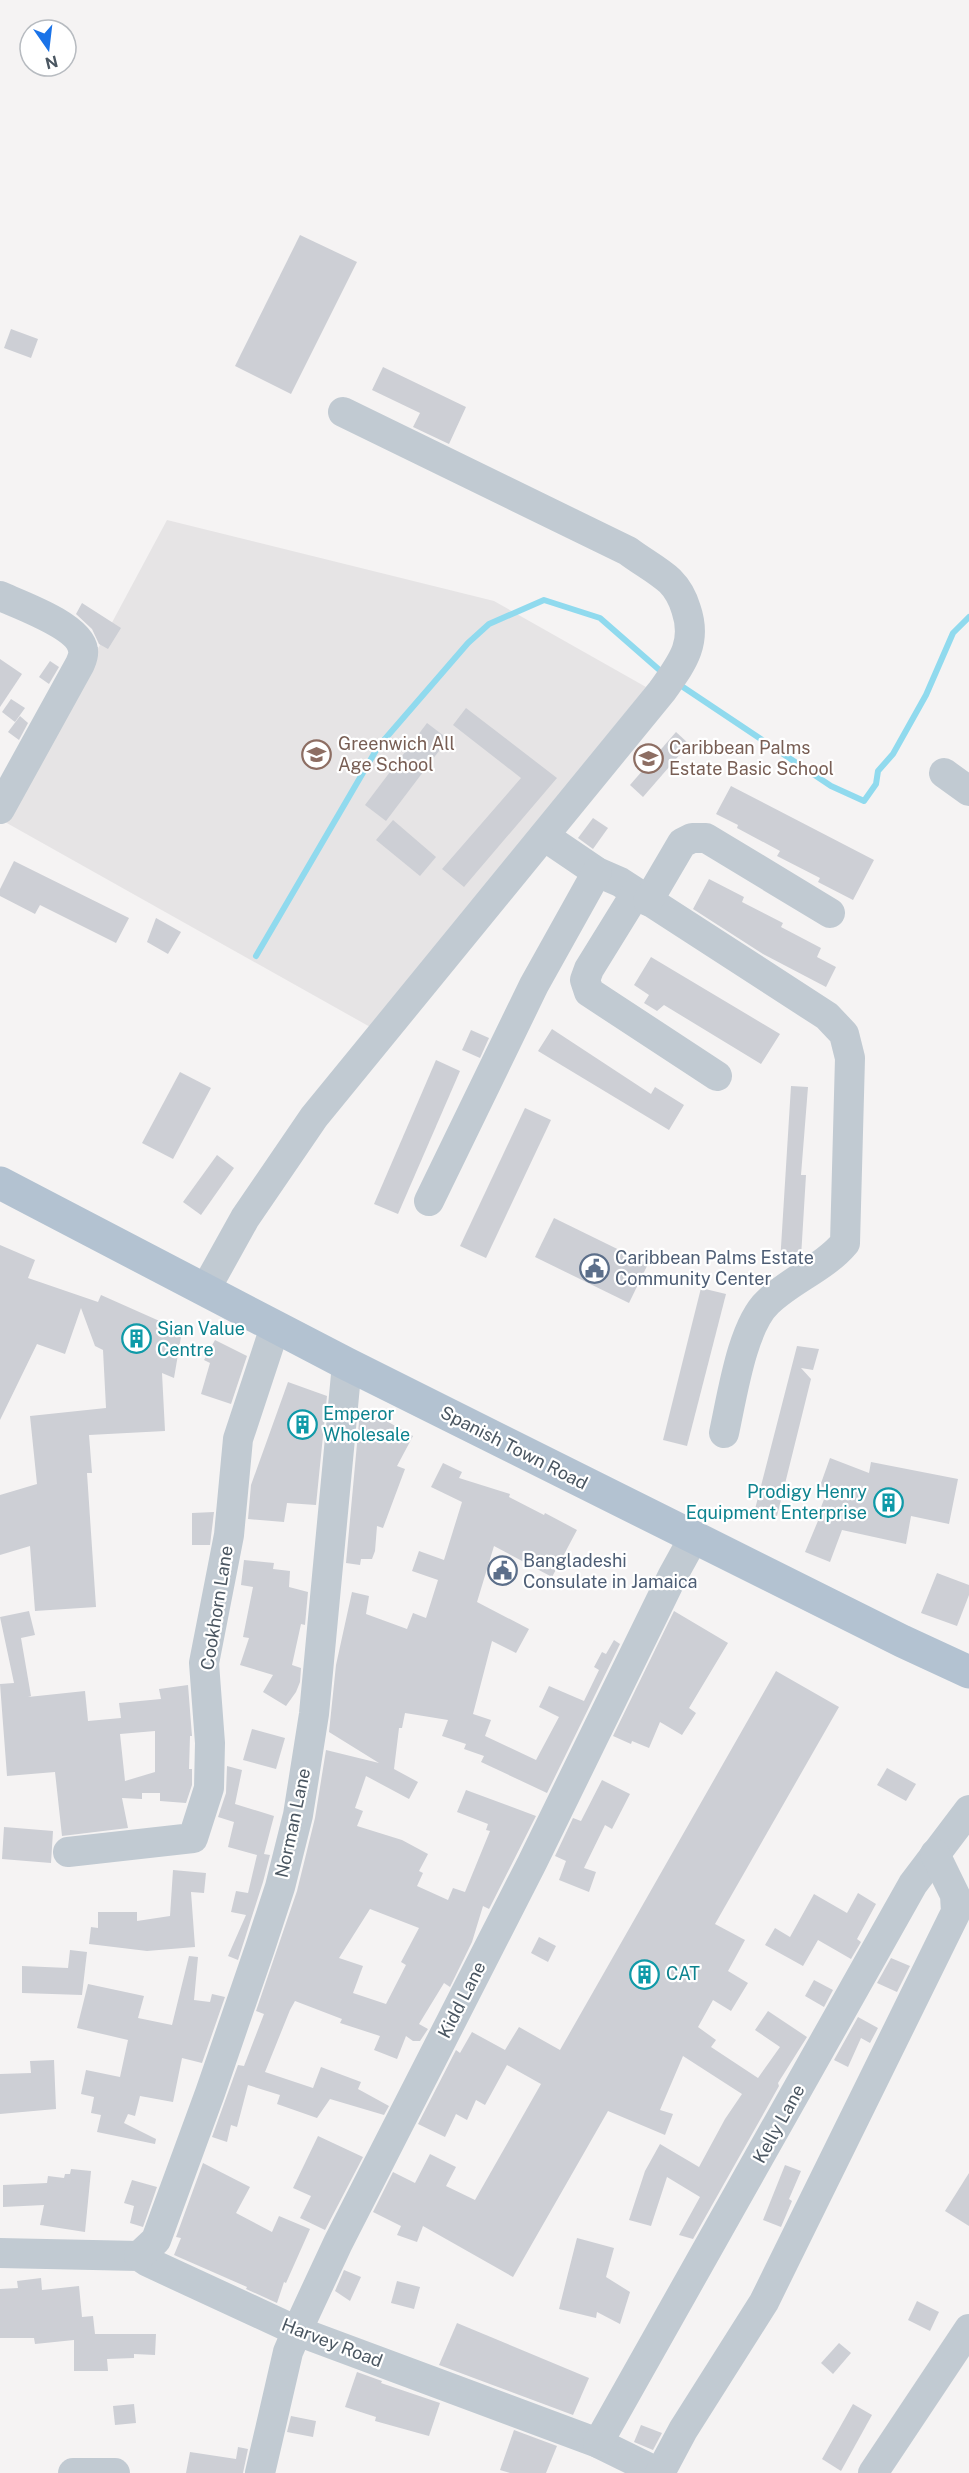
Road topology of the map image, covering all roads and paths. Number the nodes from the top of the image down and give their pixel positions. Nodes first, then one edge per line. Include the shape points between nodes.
1 (343, 412) dead end
2 (0, 596) edge
3 (944, 773) dead end
4 (969, 791) edge
5 (2, 801) edge
6 (544, 836) junction
7 (597, 872) junction
8 (642, 897) junction
9 (830, 913) dead end
10 (717, 1076) dead end
11 (0, 1183) edge
12 (429, 1201) dead end
13 (205, 1290) junction
14 (275, 1328) junction
15 (347, 1364) junction
16 (724, 1432) dead end
17 (694, 1537) junction
18 (969, 1672) edge
19 (969, 1810) edge
20 (68, 1852) dead end
21 (935, 1854) junction
22 (0, 2253) edge
23 (138, 2256) junction
24 (969, 2329) edge
25 (297, 2331) junction
26 (598, 2443) junction
27 (73, 2473) edge
28 (115, 2473) edge
29 (260, 2473) edge
30 (659, 2473) edge
31 (873, 2473) edge

1 - 6 street via 628,551 670,581 682,597 691,641 682,663
2 - 5 street via 73,632 84,652
3 - 4 street
6 - 7 street
6 - 13 street via 314,1117 245,1218
7 - 8 street
7 - 12 street via 534,985
8 - 9 street via 681,843 706,838
8 - 10 street via 589,969 585,980 589,992
8 - 16 street via 826,1016 844,1034 850,1058 845,1243 834,1256 768,1301 756,1316
11 - 13 main road, Spanish Town Road
13 - 14 main road, Spanish Town Road
14 - 15 main road, Spanish Town Road
14 - 20 street, Cookhorn Lane via 238,1439 230,1535 204,1663 210,1743 209,1788 201,1818 193,1838
15 - 17 main road, Spanish Town Road
15 - 23 street, Norman Lane via 314,1714 298,1815 280,1887 210,2093 156,2240
17 - 18 main road, Spanish Town Road
17 - 25 street, Kidd Lane
19 - 21 street, Kelly Lane
21 - 26 street, Kelly Lane via 913,1884
21 - 30 street via 955,1895 956,1912 764,2302
22 - 23 street, Harvey Road
23 - 25 street, Harvey Road
24 - 31 street
25 - 26 street, Harvey Road
25 - 29 street, Kidd Lane via 288,2352
26 - 30 street, Harvey Road
27 - 28 street

